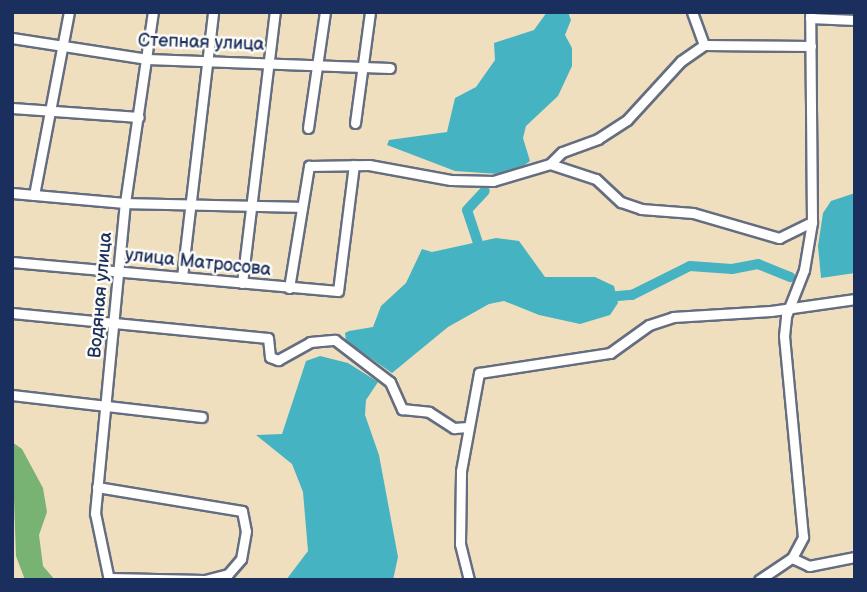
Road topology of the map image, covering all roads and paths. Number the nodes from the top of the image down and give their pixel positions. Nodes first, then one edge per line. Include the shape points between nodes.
1 (69, 12) edge
2 (153, 12) edge
3 (212, 12) edge
4 (275, 12) edge
5 (325, 12) edge
6 (692, 12) edge
7 (370, 13) edge
8 (810, 15) edge
9 (855, 20) edge
10 (12, 38) edge
11 (704, 45) junction
12 (811, 46) junction
13 (61, 47) junction
14 (147, 60) junction
15 (208, 60) junction
16 (269, 61) junction
17 (318, 64) junction
18 (363, 67) junction
19 (390, 68) dead end
20 (12, 108) edge
21 (48, 112) junction
22 (139, 117) junction
23 (355, 123) dead end
24 (307, 128) dead end
25 (550, 164) junction
26 (354, 165) junction
27 (12, 193) edge
28 (34, 195) junction
29 (125, 203) junction
30 (190, 205) junction
31 (252, 205) junction
32 (302, 208) junction
33 (812, 222) junction
34 (12, 262) edge
35 (120, 271) junction
36 (182, 277) junction
37 (242, 283) junction
38 (289, 288) junction
39 (855, 299) edge
40 (789, 309) junction
41 (12, 313) edge
42 (116, 321) junction
43 (12, 395) edge
44 (105, 406) junction
45 (202, 417) dead end
46 (468, 426) junction
47 (97, 487) junction
48 (855, 557) edge
49 (792, 558) junction
50 (109, 579) edge
51 (205, 580) edge
52 (469, 580) edge
53 (759, 580) edge

1 - 13 street
2 - 14 street, Водяная улица
3 - 15 street
4 - 16 street
5 - 17 street
6 - 11 street
7 - 18 street
8 - 9 street
8 - 12 street
10 - 13 street, Степная улица
11 - 12 street
11 - 25 street via 681,61 627,120 598,139 562,152
12 - 33 street
13 - 14 street, Степная улица
13 - 21 street
14 - 15 street, Степная улица
14 - 22 street, Водяная улица
15 - 16 street, Степная улица
15 - 30 street
16 - 17 street, Степная улица
16 - 31 street
17 - 18 street, Степная улица
17 - 24 street
18 - 19 street, Степная улица
18 - 23 street
20 - 21 street
21 - 22 street
21 - 28 street
22 - 29 street, Водяная улица
25 - 26 street via 493,181
25 - 33 street via 596,179 621,202 641,209 693,213 779,238
26 - 32 street via 309,166
26 - 38 street, улица Матросова via 338,291
27 - 28 street
28 - 29 street
29 - 30 street
29 - 35 street, Водяная улица
30 - 31 street
30 - 36 street
31 - 32 street
31 - 37 street
32 - 38 street
33 - 40 street via 804,270
34 - 35 street, улица Матросова
35 - 36 street, улица Матросова
35 - 42 street, Водяная улица
36 - 37 street, улица Матросова
37 - 38 street, улица Матросова
39 - 40 street
40 - 46 street via 673,317 649,325 610,353 486,370 475,380
40 - 49 street via 784,336 804,527
41 - 42 street
42 - 44 street, Водяная улица
42 - 46 street via 268,338 270,357 278,360 310,342 335,340 390,382 402,409 429,412 454,428
43 - 44 street
44 - 45 street
44 - 47 street, Водяная улица
46 - 52 street via 459,534
47 - 50 street, Водяная улица via 96,524
47 - 51 street via 242,511 247,520 241,559 228,574
48 - 49 street via 809,566
49 - 53 street
50 - 51 street

